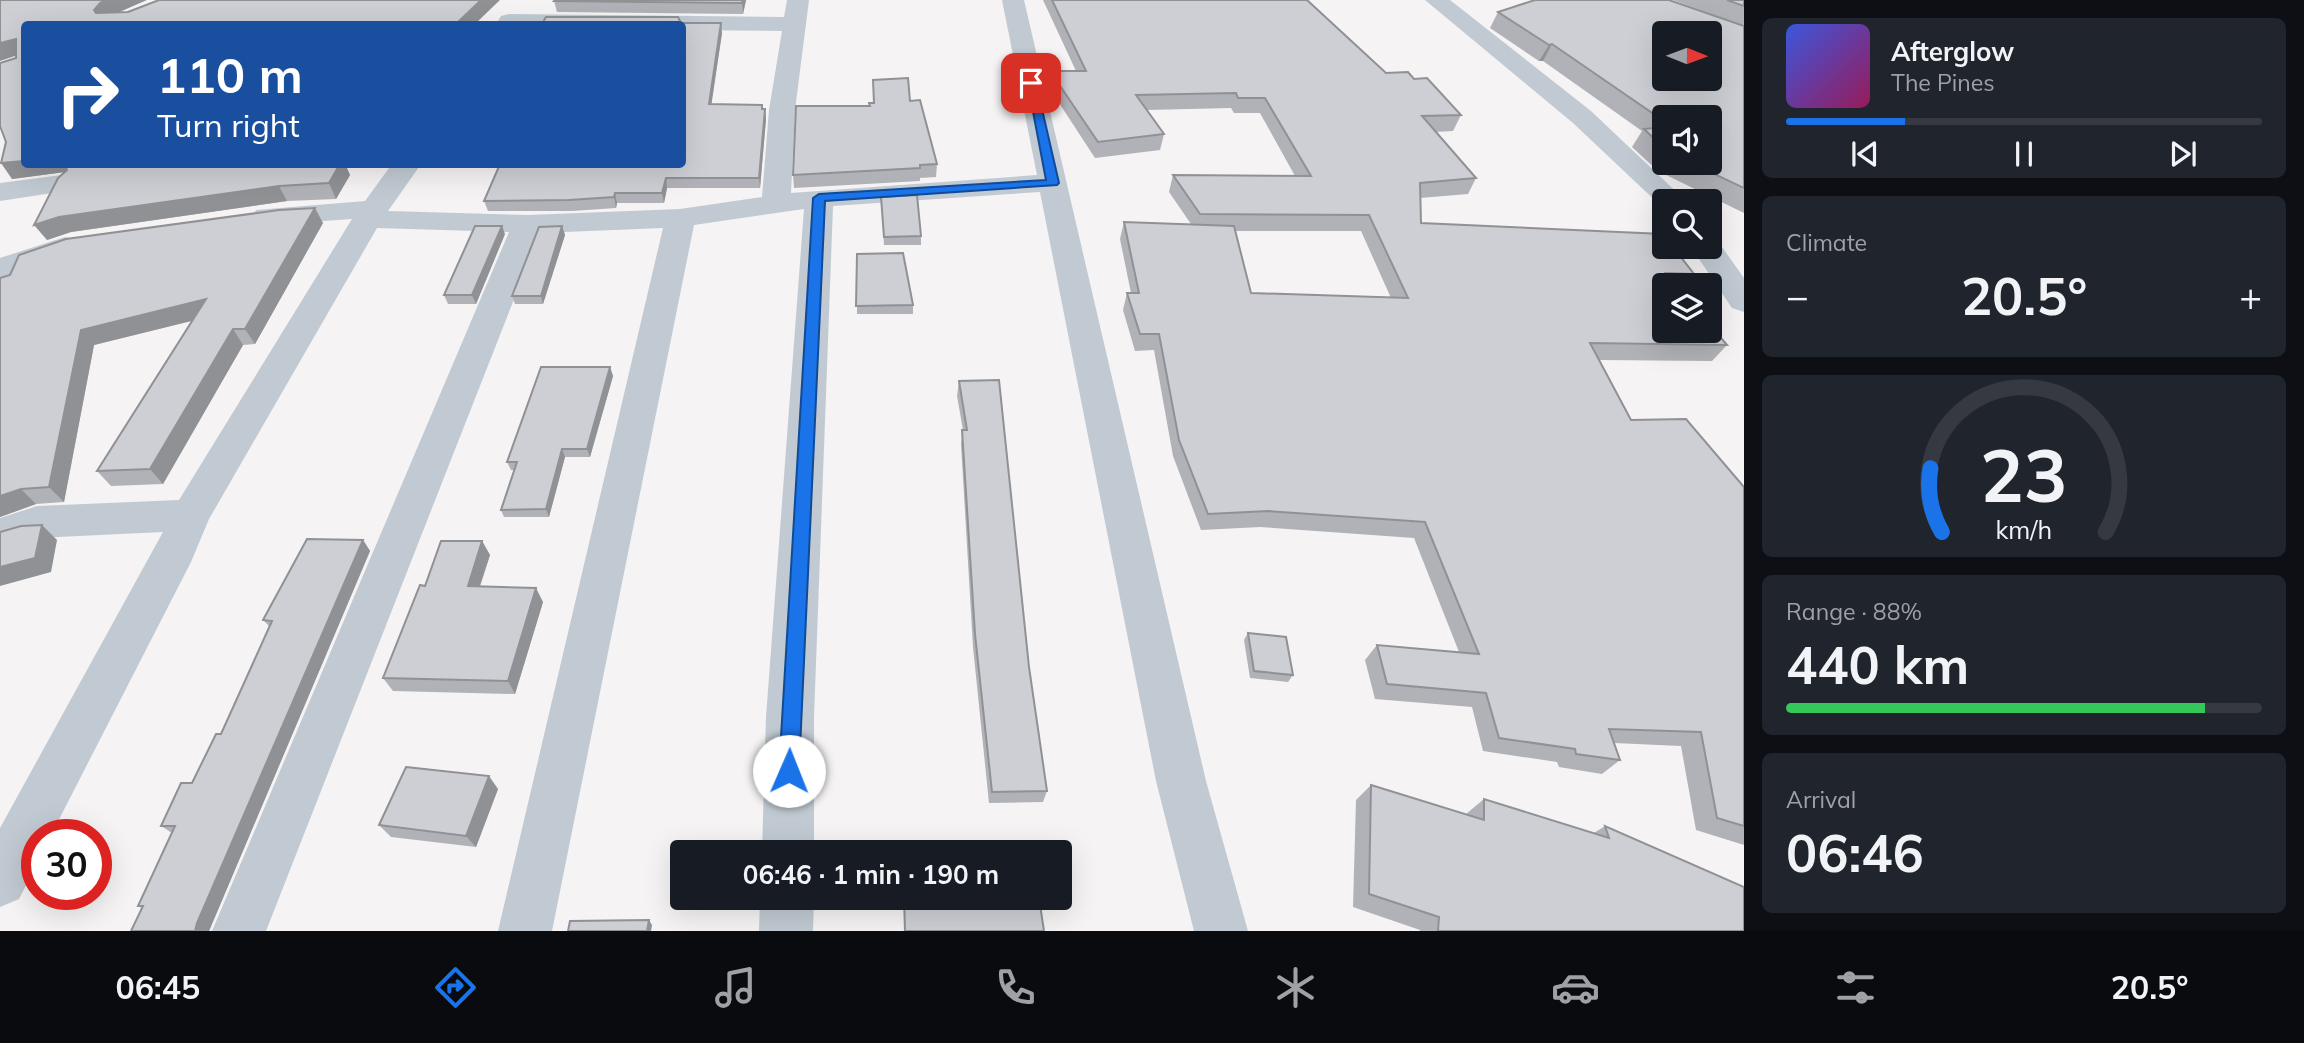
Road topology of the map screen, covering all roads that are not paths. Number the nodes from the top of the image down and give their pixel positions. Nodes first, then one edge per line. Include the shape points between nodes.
1 (521, 0) edge
2 (1013, 0) edge
3 (1436, 0) edge
4 (797, 12) edge
5 (509, 21) edge
6 (561, 21) edge
7 (404, 168) edge
8 (1053, 183) junction
9 (62, 184) edge
10 (1659, 189) edge
11 (0, 192) edge
12 (819, 198) junction
13 (776, 206) junction
14 (370, 214) junction
15 (680, 218) junction
16 (234, 221) edge
17 (527, 224) junction
18 (99, 240) edge
19 (1714, 259) edge
20 (0, 270) edge
21 (1744, 301) edge
22 (191, 515) junction
23 (0, 534) edge
24 (788, 840) edge
25 (0, 880) edge
26 (787, 910) edge
27 (239, 931) edge
28 (525, 931) edge
29 (786, 931) edge
30 (1221, 931) edge

1 - 5 street
2 - 8 street
3 - 10 street via 1583,117
4 - 6 street
4 - 13 street via 782,110
7 - 14 street
8 - 12 street
8 - 30 street via 1181,781
9 - 11 street
12 - 13 street
12 - 24 street via 790,717
13 - 15 street
14 - 16 street via 287,213
14 - 17 street
14 - 22 street
15 - 17 street
15 - 28 street
17 - 27 street
18 - 20 street via 71,244
19 - 21 street
22 - 23 street via 37,522
22 - 25 street
26 - 29 street

